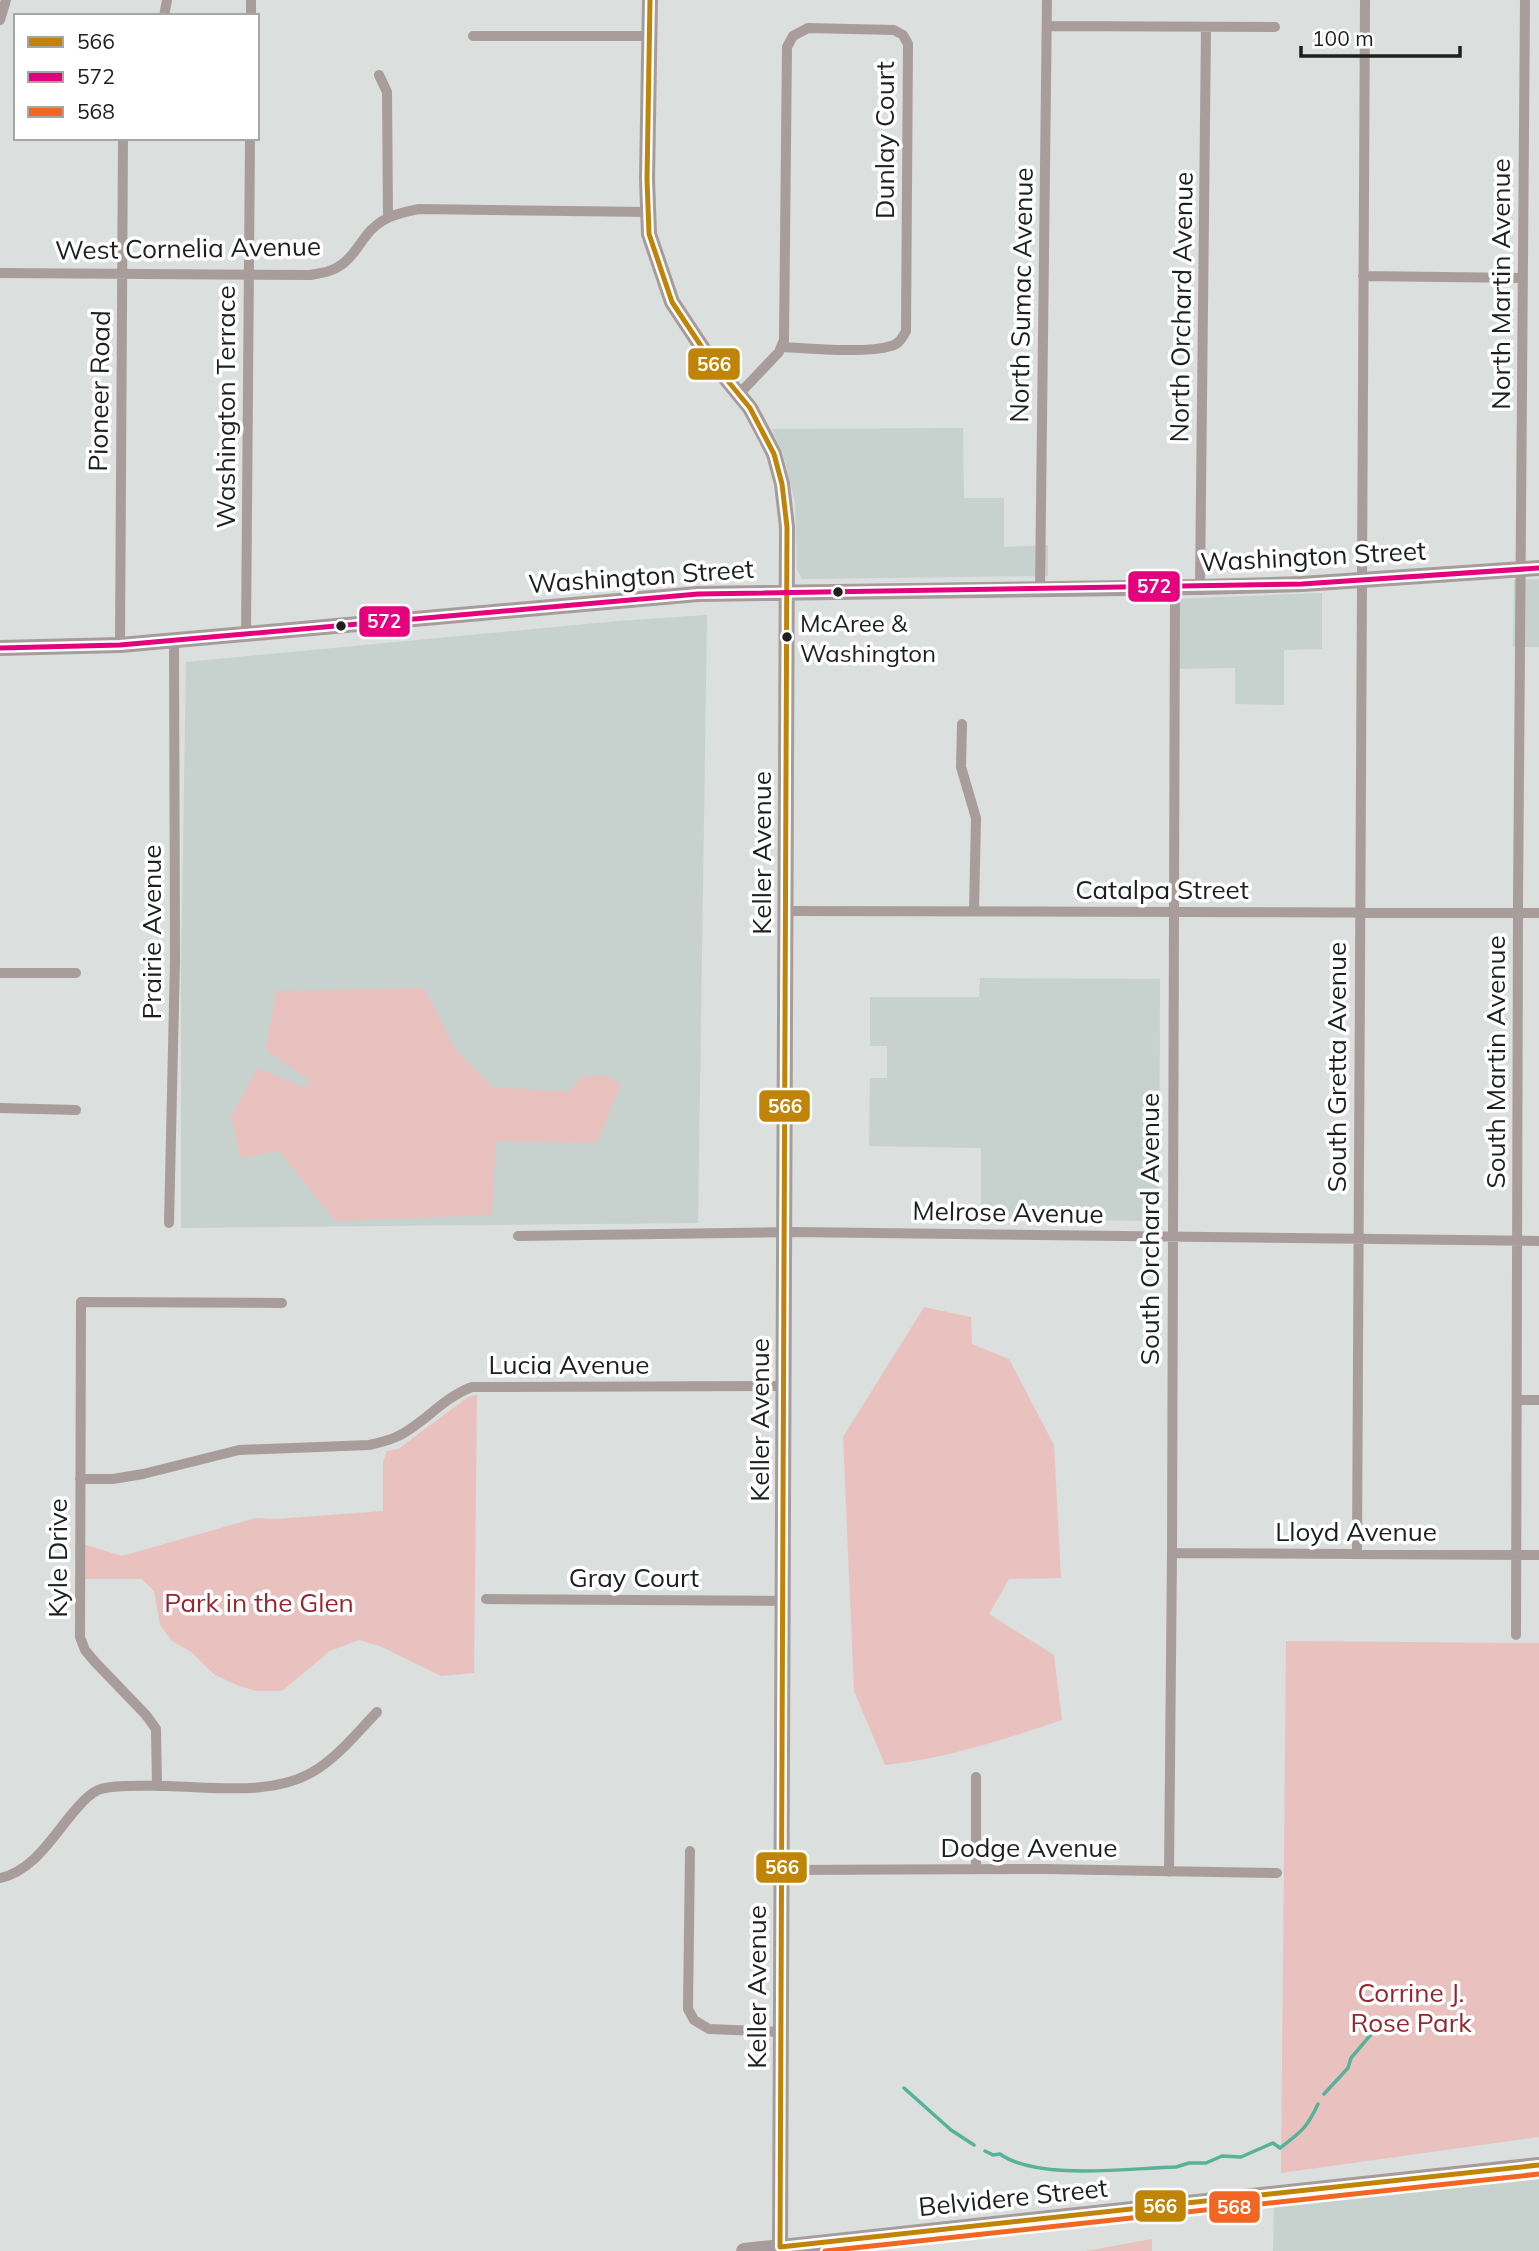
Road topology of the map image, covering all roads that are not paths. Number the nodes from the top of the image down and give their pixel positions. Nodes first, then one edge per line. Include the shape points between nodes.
1 (6, 0) edge
2 (650, 0) edge
3 (1047, 0) edge
4 (1365, 0) edge
5 (1525, 0) edge
6 (0, 20) edge
7 (1047, 26) junction
8 (1206, 27) junction
9 (1275, 27) dead end
10 (473, 36) dead end
11 (649, 36) junction
12 (379, 75) dead end
13 (123, 140) edge
14 (250, 140) edge
15 (648, 212) junction
16 (388, 218) junction
17 (0, 273) edge
18 (122, 274) junction
19 (249, 275) junction
20 (1363, 276) junction
21 (1522, 278) junction
22 (781, 347) junction
23 (740, 393) junction
24 (1539, 568) edge
25 (1520, 569) junction
26 (1362, 580) junction
27 (1175, 587) junction
28 (1200, 587) junction
29 (1040, 590) junction
30 (787, 593) junction
31 (246, 634) junction
32 (174, 640) junction
33 (120, 645) junction
34 (0, 648) edge
35 (962, 724) dead end
36 (786, 911) junction
37 (974, 911) junction
38 (1173, 912) junction
39 (1360, 913) junction
40 (1518, 913) junction
41 (1539, 913) edge
42 (0, 973) edge
43 (76, 973) dead end
44 (0, 1108) edge
45 (76, 1110) dead end
46 (169, 1223) dead end
47 (785, 1232) junction
48 (518, 1236) dead end
49 (1172, 1237) junction
50 (1359, 1239) junction
51 (1517, 1241) junction
52 (1539, 1241) edge
53 (282, 1303) dead end
54 (784, 1386) junction
55 (1517, 1400) junction
56 (1539, 1400) edge
57 (80, 1479) junction
58 (1172, 1553) junction
59 (1357, 1554) junction
60 (1516, 1555) junction
61 (1539, 1555) edge
62 (486, 1599) dead end
63 (783, 1601) junction
64 (1516, 1635) dead end
65 (377, 1712) dead end
66 (976, 1777) dead end
67 (157, 1786) junction
68 (690, 1851) dead end
69 (976, 1869) junction
70 (781, 1870) junction
71 (1169, 1872) junction
72 (1277, 1874) dead end
73 (0, 1878) edge
74 (781, 2032) junction
75 (1539, 2165) edge
76 (780, 2247) junction
77 (744, 2251) edge

1 - 6 street
2 - 11 main road, Keller Avenue
3 - 7 street, North Sumac Avenue
4 - 20 street, South Gretta Avenue
5 - 21 street, North Martin Avenue
7 - 8 street
7 - 29 street, North Sumac Avenue
8 - 9 street
8 - 28 street, North Orchard Avenue
10 - 11 street
11 - 15 main road, Keller Avenue
12 - 16 street via 387,92
13 - 18 street, Pioneer Road
14 - 19 street, Washington Terrace
15 - 16 street, West Cornelia Avenue via 419,209
15 - 23 main road, Keller Avenue via 649,233 672,302 709,358
16 - 19 street, West Cornelia Avenue via 331,271
17 - 18 street, West Cornelia Avenue
18 - 19 street, West Cornelia Avenue
18 - 33 street, Pioneer Road
19 - 31 street, Washington Terrace
20 - 21 street
20 - 26 street, South Gretta Avenue
21 - 25 street, North Martin Avenue
22 - 22 street, Dunlay Court via 787,47 793,36 808,28 894,30 908,44 906,331 893,346 871,349
22 - 23 street
23 - 30 main road, Keller Avenue via 777,465 786,513
24 - 25 main road, Washington Street
25 - 26 main road, Washington Street
25 - 40 street, South Martin Avenue
26 - 28 main road, Washington Street
26 - 39 street, South Gretta Avenue
27 - 28 main road, Washington Street
27 - 29 main road, Washington Street
27 - 38 street, South Orchard Avenue
29 - 30 main road, Washington Street
30 - 31 main road, Washington Street via 698,594
30 - 36 main road, Keller Avenue
31 - 32 main road, Washington Street
32 - 33 main road, Washington Street
32 - 46 street, Prairie Avenue via 175,960
33 - 34 main road, Washington Street
35 - 37 street via 961,767 976,818
36 - 37 street, Catalpa Street
36 - 47 main road, Keller Avenue
37 - 38 street, Catalpa Street
38 - 39 street, Catalpa Street
38 - 49 street, South Orchard Avenue
39 - 40 street, Catalpa Street
39 - 50 street, South Gretta Avenue
40 - 41 street, Catalpa Street
40 - 51 street, South Martin Avenue
42 - 43 street
44 - 45 street
47 - 48 street, Melrose Avenue
47 - 49 street, Melrose Avenue
47 - 54 main road, Keller Avenue
49 - 50 street, Melrose Avenue
49 - 58 street, South Orchard Avenue
50 - 51 street, Melrose Avenue
50 - 59 street, South Gretta Avenue
51 - 52 street, Melrose Avenue
51 - 55 street, South Martin Avenue
53 - 57 street, Kyle Drive via 76,1299
54 - 57 street, Lucia Avenue via 472,1387 449,1398 399,1436 369,1445 239,1450 143,1474
54 - 63 main road, Keller Avenue
55 - 56 street
55 - 60 street, South Martin Avenue
57 - 67 street, Kyle Drive via 80,1637 94,1662 156,1729
58 - 59 street, Lloyd Avenue
58 - 71 street, South Orchard Avenue
59 - 60 street, Lloyd Avenue
60 - 61 street, Lloyd Avenue
60 - 64 street, South Martin Avenue
62 - 63 street, Gray Court
63 - 70 main road, Keller Avenue
65 - 67 street via 328,1762 296,1780 256,1787
66 - 69 street
67 - 73 street via 95,1791 41,1852 22,1869
68 - 74 street via 688,2009 694,2020 709,2029
69 - 70 street, Dodge Avenue
69 - 71 street, Dodge Avenue
70 - 74 main road, Keller Avenue
71 - 72 street, Dodge Avenue
74 - 76 main road, Keller Avenue
75 - 76 main road, Belvidere Street
76 - 77 main road, Belvidere Street

